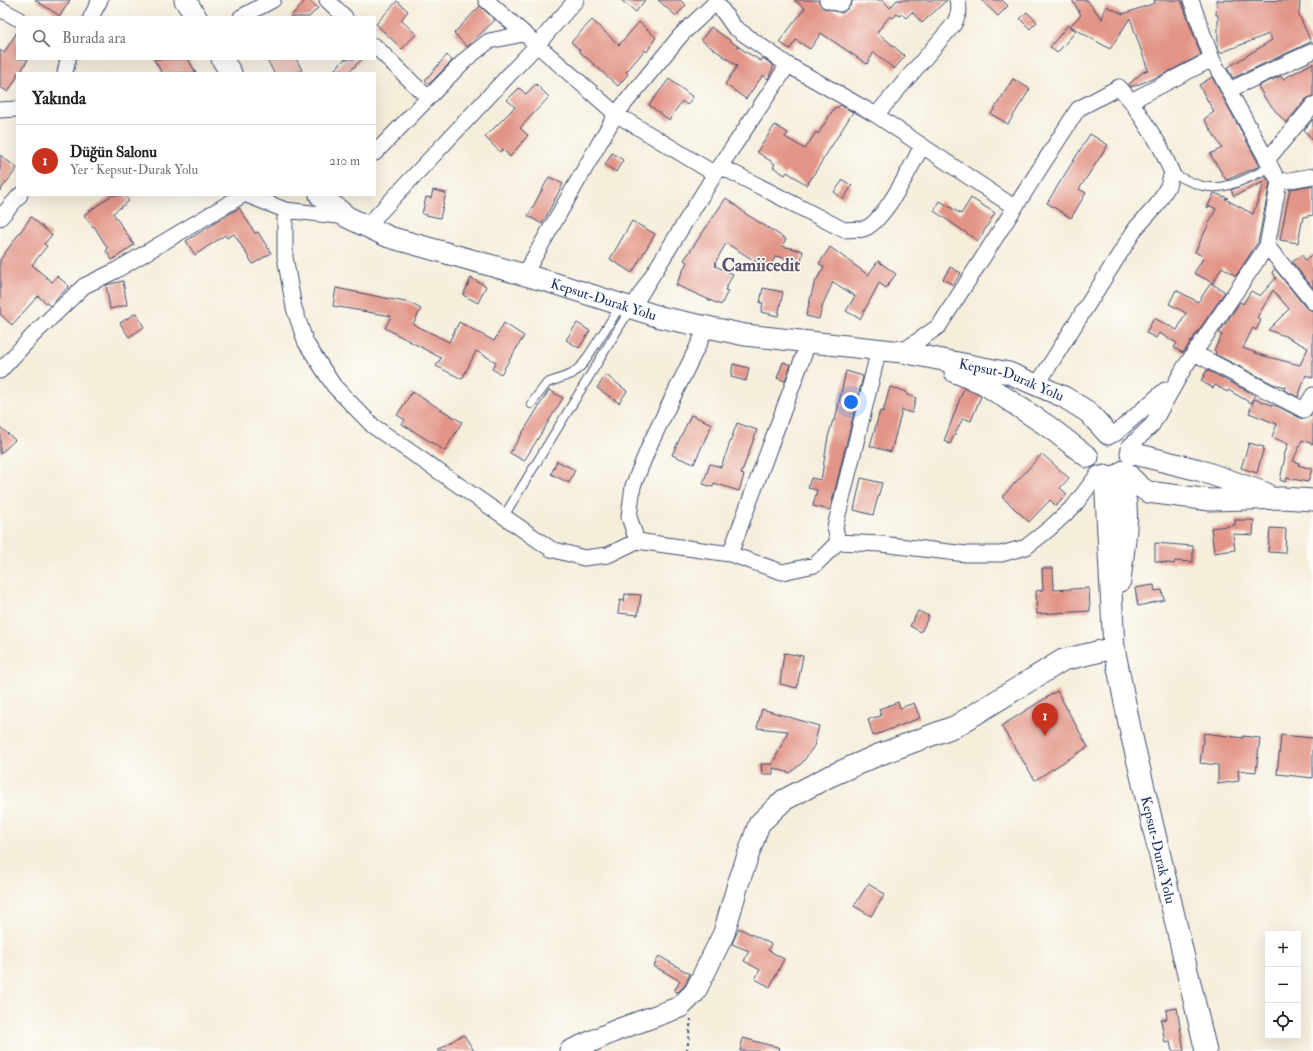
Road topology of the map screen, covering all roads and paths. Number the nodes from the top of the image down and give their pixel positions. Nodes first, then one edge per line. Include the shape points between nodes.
1 (100, 0) edge
2 (185, 0) edge
3 (200, 0) edge
4 (273, 0) edge
5 (327, 0) edge
6 (486, 0) edge
7 (576, 0) edge
8 (827, 0) edge
9 (844, 0) edge
10 (957, 0) edge
11 (1191, 0) edge
12 (716, 1) edge
13 (0, 9) edge
14 (92, 16) edge
15 (195, 16) edge
16 (208, 16) edge
17 (243, 16) edge
18 (344, 16) edge
19 (16, 17) edge
20 (523, 34) junction
21 (536, 46) junction
22 (376, 47) edge
23 (1313, 51) edge
24 (1212, 58) junction
25 (68, 60) edge
26 (223, 60) edge
27 (232, 60) edge
28 (788, 65) junction
29 (65, 72) edge
30 (230, 72) edge
31 (238, 72) edge
32 (1229, 90) junction
33 (428, 98) junction
34 (1131, 101) junction
35 (1313, 105) edge
36 (16, 109) edge
37 (0, 111) edge
38 (616, 114) junction
39 (876, 115) junction
40 (922, 146) junction
41 (376, 152) edge
42 (1269, 164) junction
43 (717, 170) junction
44 (1172, 173) junction
45 (1313, 176) edge
46 (1279, 182) junction
47 (19, 196) edge
48 (241, 196) edge
49 (250, 196) edge
50 (328, 197) edge
51 (1014, 207) junction
52 (285, 210) junction
53 (348, 217) junction
54 (0, 218) edge
55 (367, 226) junction
56 (1267, 246) junction
57 (524, 275) junction
58 (1313, 302) edge
59 (626, 306) junction
60 (707, 327) junction
61 (809, 341) junction
62 (879, 349) junction
63 (902, 352) junction
64 (1194, 353) junction
65 (0, 370) edge
66 (1037, 385) junction
67 (1313, 395) edge
68 (531, 404) dead end
69 (1113, 458) junction
70 (1283, 498) junction
71 (1313, 500) edge
72 (504, 516) junction
73 (637, 541) junction
74 (838, 542) junction
75 (730, 554) junction
76 (1114, 648) junction
77 (695, 992) junction
78 (570, 1051) edge
79 (687, 1051) edge
80 (1206, 1051) edge

1 - 14 street
2 - 15 main road
3 - 16 main road
4 - 17 street
5 - 18 street
6 - 20 street
7 - 21 street
8 - 9 street via 840,4
10 - 39 street via 960,5 959,14 954,24
11 - 24 street
12 - 28 street via 734,27
12 - 38 street via 681,35
13 - 19 street
20 - 21 street
20 - 33 street via 489,41 466,59
21 - 38 street
21 - 55 street
22 - 33 street
23 - 32 street
24 - 32 street
24 - 34 street
25 - 29 street
26 - 30 main road
27 - 31 main road
28 - 39 street
28 - 43 street
32 - 42 street
33 - 41 street
34 - 44 street via 1160,146
34 - 51 street via 1119,87 1078,109
35 - 42 street
36 - 37 street
38 - 43 street
38 - 57 street
39 - 40 street
40 - 43 street via 893,198 877,220 864,229 844,230
40 - 51 street
42 - 44 lane via 1225,186 1215,188 1202,186
42 - 46 street
43 - 59 street
44 - 66 street via 1157,205 1136,228
45 - 46 street
46 - 56 street
47 - 54 street
48 - 65 street via 115,271 84,286
49 - 52 street
50 - 53 main road, Kepsut-Durak Yolu
51 - 63 street via 939,326
52 - 53 street
52 - 72 street via 285,257 294,308 306,343 334,386 373,426
53 - 55 main road, Kepsut-Durak Yolu
55 - 57 main road, Kepsut-Durak Yolu via 389,237
56 - 58 street
56 - 64 street
57 - 59 main road, Kepsut-Durak Yolu
59 - 60 main road, Kepsut-Durak Yolu
59 - 68 lane via 583,364 572,374 547,383
59 - 72 lane
60 - 61 main road, Kepsut-Durak Yolu via 744,335
60 - 73 street via 651,442 633,486 629,518
61 - 62 main road, Kepsut-Durak Yolu
61 - 75 street
62 - 63 main road, Kepsut-Durak Yolu
62 - 74 street via 835,527
63 - 66 main road, Kepsut-Durak Yolu via 1009,373
63 - 69 main road, Kepsut-Durak Yolu via 983,383 1049,427
64 - 67 street via 1304,410
64 - 69 street via 1152,425
66 - 69 main road, Kepsut-Durak Yolu via 1064,397 1088,412
69 - 70 main road via 1199,470 1254,491
69 - 70 main road via 1148,492 1210,500
69 - 74 street via 1074,506 1026,547 1001,554 966,554 881,544
69 - 76 main road, Kepsut-Durak Yolu via 1125,492 1126,508
70 - 71 main road
72 - 73 street via 552,549 584,558 608,555
73 - 75 street
74 - 75 street via 815,565 782,572
76 - 77 main road via 1063,660 956,726 878,755 784,800 759,824 724,933
76 - 80 main road, Kepsut-Durak Yolu via 1131,733
77 - 78 main road via 680,1007 617,1030
77 - 79 path

